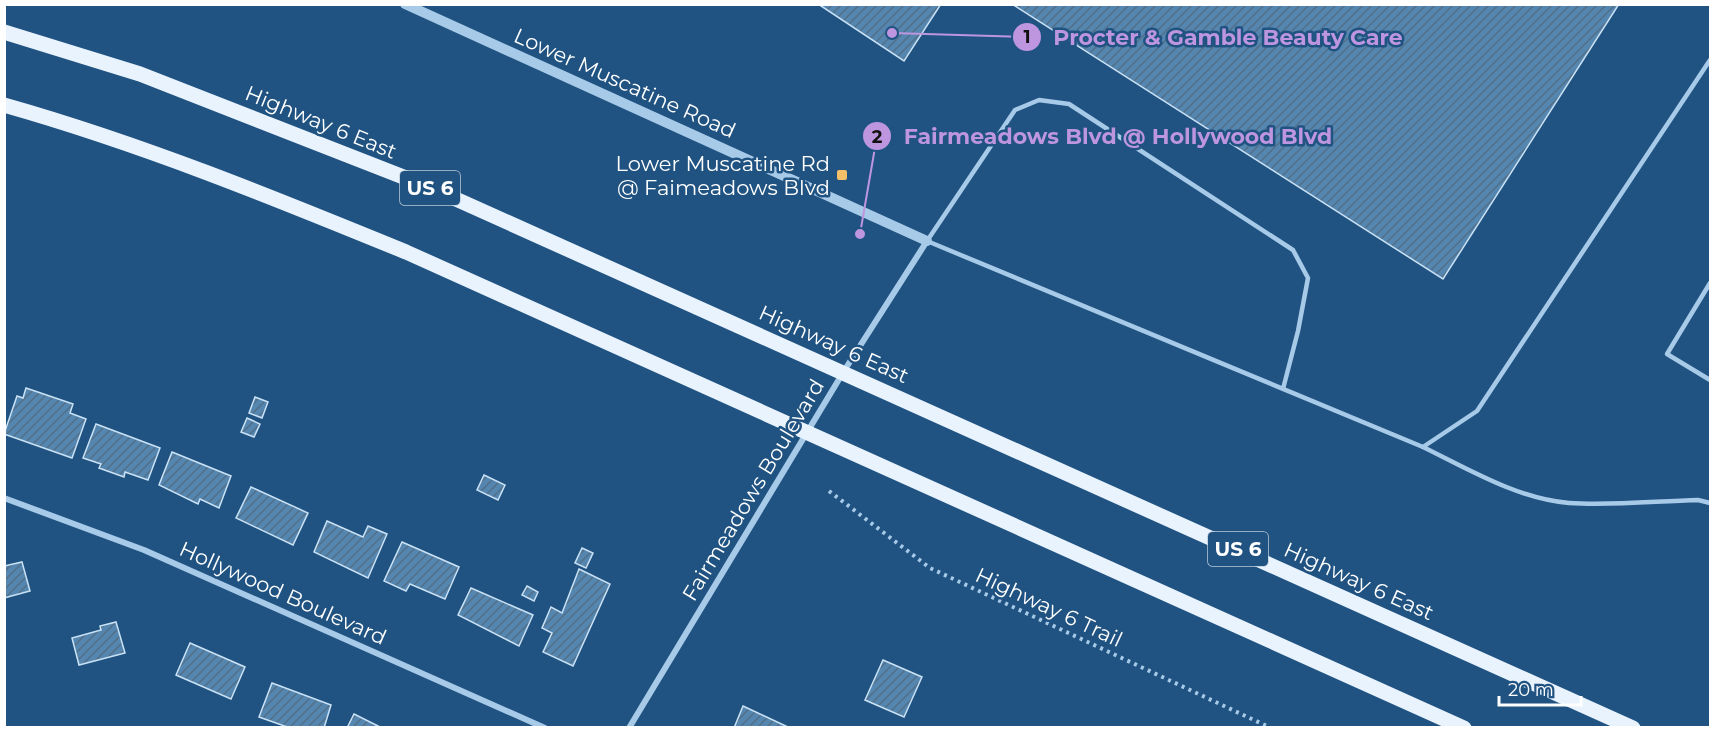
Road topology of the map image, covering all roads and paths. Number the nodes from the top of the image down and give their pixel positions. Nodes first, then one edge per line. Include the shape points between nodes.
1 (405, 4) edge
2 (4, 32) edge
3 (1710, 60) edge
4 (4, 105) edge
5 (927, 241) junction
6 (1710, 283) edge
7 (844, 371) junction
8 (1710, 380) edge
9 (1283, 389) junction
10 (808, 432) junction
11 (1423, 447) junction
12 (829, 491) dead end
13 (4, 498) edge
14 (1710, 503) edge
15 (545, 728) edge
16 (629, 728) edge
17 (1271, 728) edge
18 (1464, 728) edge
19 (1633, 728) edge

1 - 5 street, Lower Muscatine Road
2 - 7 main road, Highway 6 East / US 6 via 140,74 418,183
3 - 11 lane via 1477,411
4 - 10 main road via 119,140 406,252
5 - 7 street, Fairmeadows Boulevard
5 - 9 lane
5 - 9 lane via 1015,110 1038,100 1069,104 1293,250 1308,278
6 - 8 lane via 1667,354
7 - 10 street, Fairmeadows Boulevard
7 - 19 main road, Highway 6 East / US 6
9 - 11 lane
10 - 16 street, Fairmeadows Boulevard
10 - 18 main road
11 - 14 lane via 1486,478 1569,503
12 - 17 path, Highway 6 Trail via 930,568
13 - 15 street, Hollywood Boulevard via 144,550

